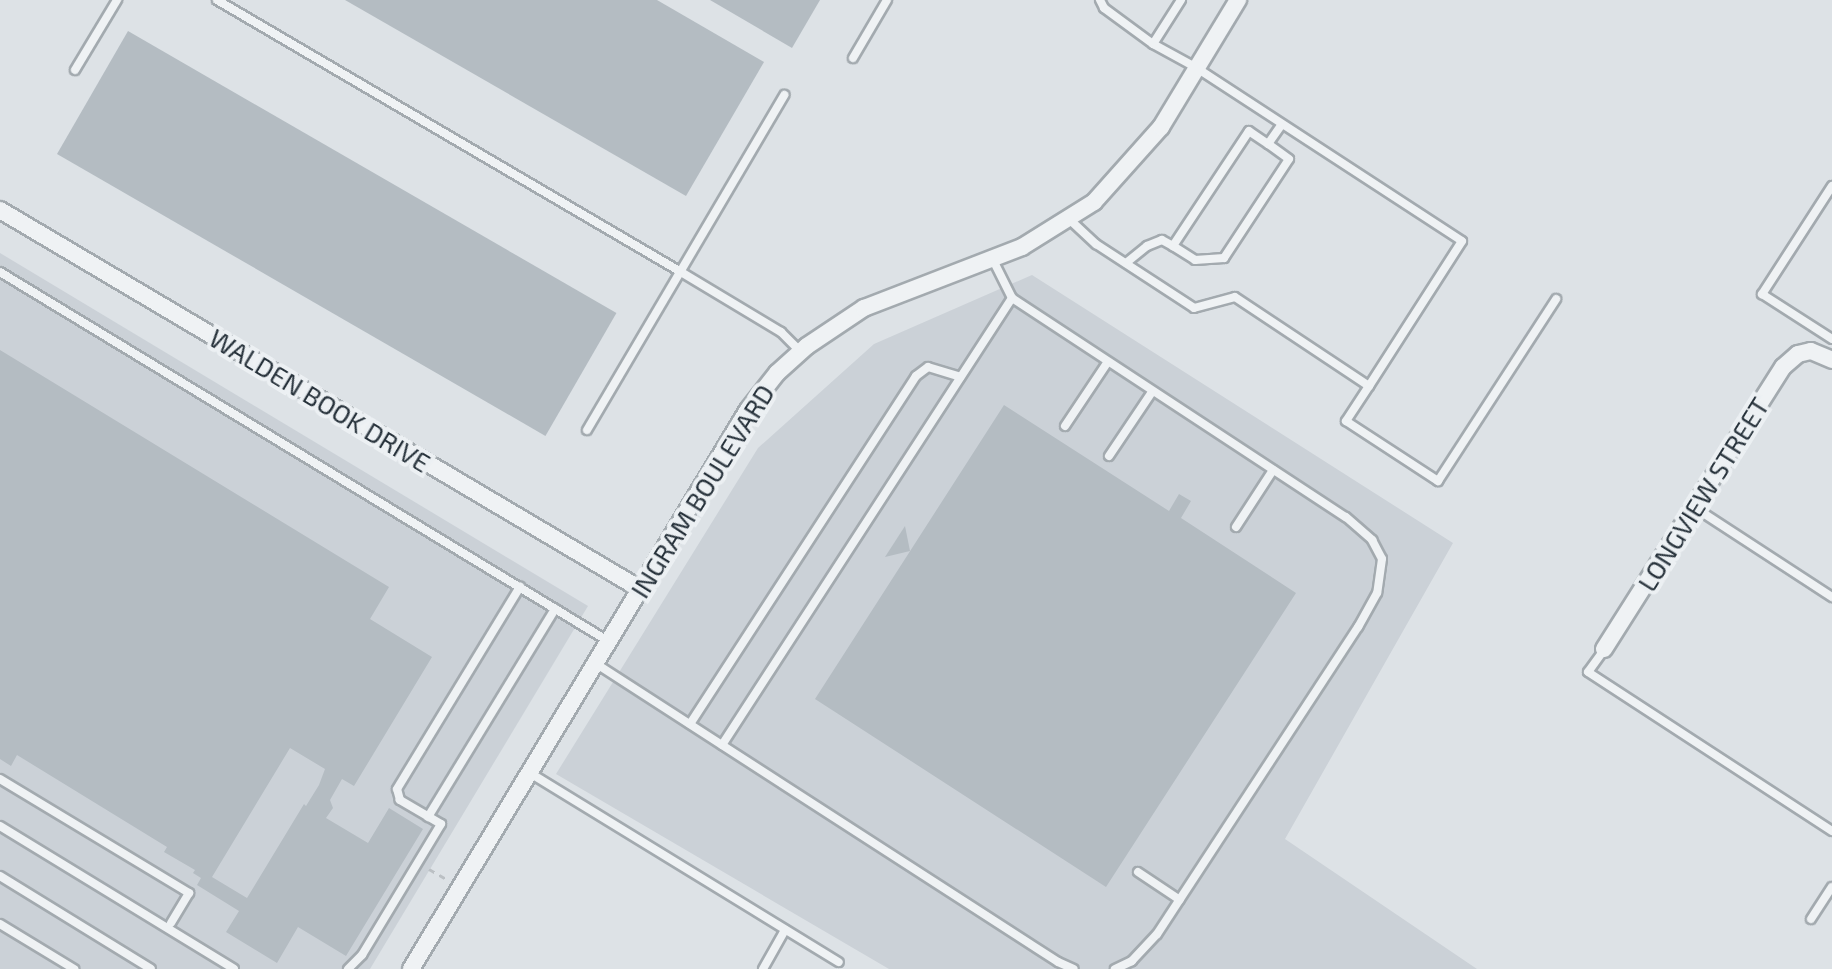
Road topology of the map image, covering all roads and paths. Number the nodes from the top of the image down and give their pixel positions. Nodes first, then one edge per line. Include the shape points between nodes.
1 (117, 0) edge
2 (217, 0) edge
3 (887, 0) edge
4 (1100, 0) edge
5 (1181, 0) edge
6 (1238, 0) edge
7 (1153, 44) junction
8 (853, 58) dead end
9 (1197, 68) junction
10 (75, 70) dead end
11 (784, 95) dead end
12 (1282, 124) junction
13 (1268, 144) junction
14 (1832, 186) edge
15 (0, 210) edge
16 (1069, 218) junction
17 (1173, 246) junction
18 (992, 257) junction
19 (1126, 263) junction
20 (0, 272) edge
21 (681, 272) junction
22 (1012, 298) junction
23 (1556, 299) dead end
24 (1832, 339) edge
25 (801, 352) junction
26 (1832, 360) edge
27 (1107, 363) junction
28 (960, 377) junction
29 (1369, 386) junction
30 (1152, 392) junction
31 (1065, 426) dead end
32 (587, 430) dead end
33 (1109, 456) dead end
34 (1273, 470) junction
35 (1694, 507) junction
36 (1236, 527) dead end
37 (520, 587) junction
38 (640, 589) junction
39 (1832, 597) edge
40 (555, 609) junction
41 (609, 641) junction
42 (1604, 649) joint
43 (595, 663) junction
44 (690, 724) junction
45 (722, 745) junction
46 (530, 773) junction
47 (0, 779) edge
48 (428, 817) junction
49 (0, 826) edge
50 (1832, 831) edge
51 (426, 867) dead end
52 (1138, 872) dead end
53 (0, 876) edge
54 (446, 879) dead end
55 (1832, 887) edge
56 (1180, 900) junction
57 (1811, 919) dead end
58 (171, 923) dead end
59 (0, 924) edge
60 (785, 930) junction
61 (839, 962) dead end
62 (74, 969) edge
63 (151, 969) edge
64 (234, 969) edge
65 (348, 969) edge
66 (411, 969) edge
67 (763, 969) edge
68 (1074, 969) edge
69 (1115, 969) edge

1 - 10 lane
2 - 21 lane
3 - 8 lane
4 - 7 lane
5 - 7 lane
6 - 9 street, INGRAM BOULEVARD
7 - 9 lane
9 - 12 lane
9 - 16 street, INGRAM BOULEVARD via 1161,127 1124,172
11 - 21 lane
12 - 13 lane
12 - 29 lane via 1462,241
13 - 17 lane via 1249,131
13 - 17 lane via 1289,159 1224,258 1195,260
14 - 24 lane via 1762,294
15 - 38 street, WALDEN BOOK DRIVE
16 - 18 street, INGRAM BOULEVARD via 1022,247
16 - 19 lane
17 - 19 lane via 1162,240
18 - 22 lane
18 - 25 street, INGRAM BOULEVARD via 864,308
19 - 29 lane via 1194,308 1235,297
20 - 37 lane
21 - 25 lane via 781,332
21 - 32 lane
22 - 27 lane
22 - 28 lane
23 - 29 lane via 1438,481 1346,421
25 - 38 street, INGRAM BOULEVARD via 748,410
26 - 35 street, LONGVIEW STREET via 1811,351 1783,367
27 - 30 lane
27 - 31 lane
28 - 44 lane via 928,367 916,376
28 - 45 lane
30 - 33 lane
30 - 34 lane
34 - 36 lane
34 - 56 lane via 1363,531 1382,559 1381,581 1358,627
35 - 39 lane
35 - 42 street, LONGVIEW STREET
37 - 40 lane
37 - 48 lane via 397,789 400,800
38 - 41 street, INGRAM BOULEVARD
40 - 41 lane
40 - 48 lane
41 - 43 street, INGRAM BOULEVARD
42 - 50 lane via 1588,672
43 - 44 lane
43 - 46 street, INGRAM BOULEVARD
44 - 45 lane
45 - 68 lane
46 - 60 lane
46 - 66 street, INGRAM BOULEVARD
47 - 58 lane via 189,893
48 - 65 lane via 441,824 362,955
49 - 64 lane
51 - 54 path
52 - 56 lane
53 - 63 lane
55 - 57 lane
56 - 69 lane via 1150,943
59 - 62 lane
60 - 61 lane
60 - 67 lane

